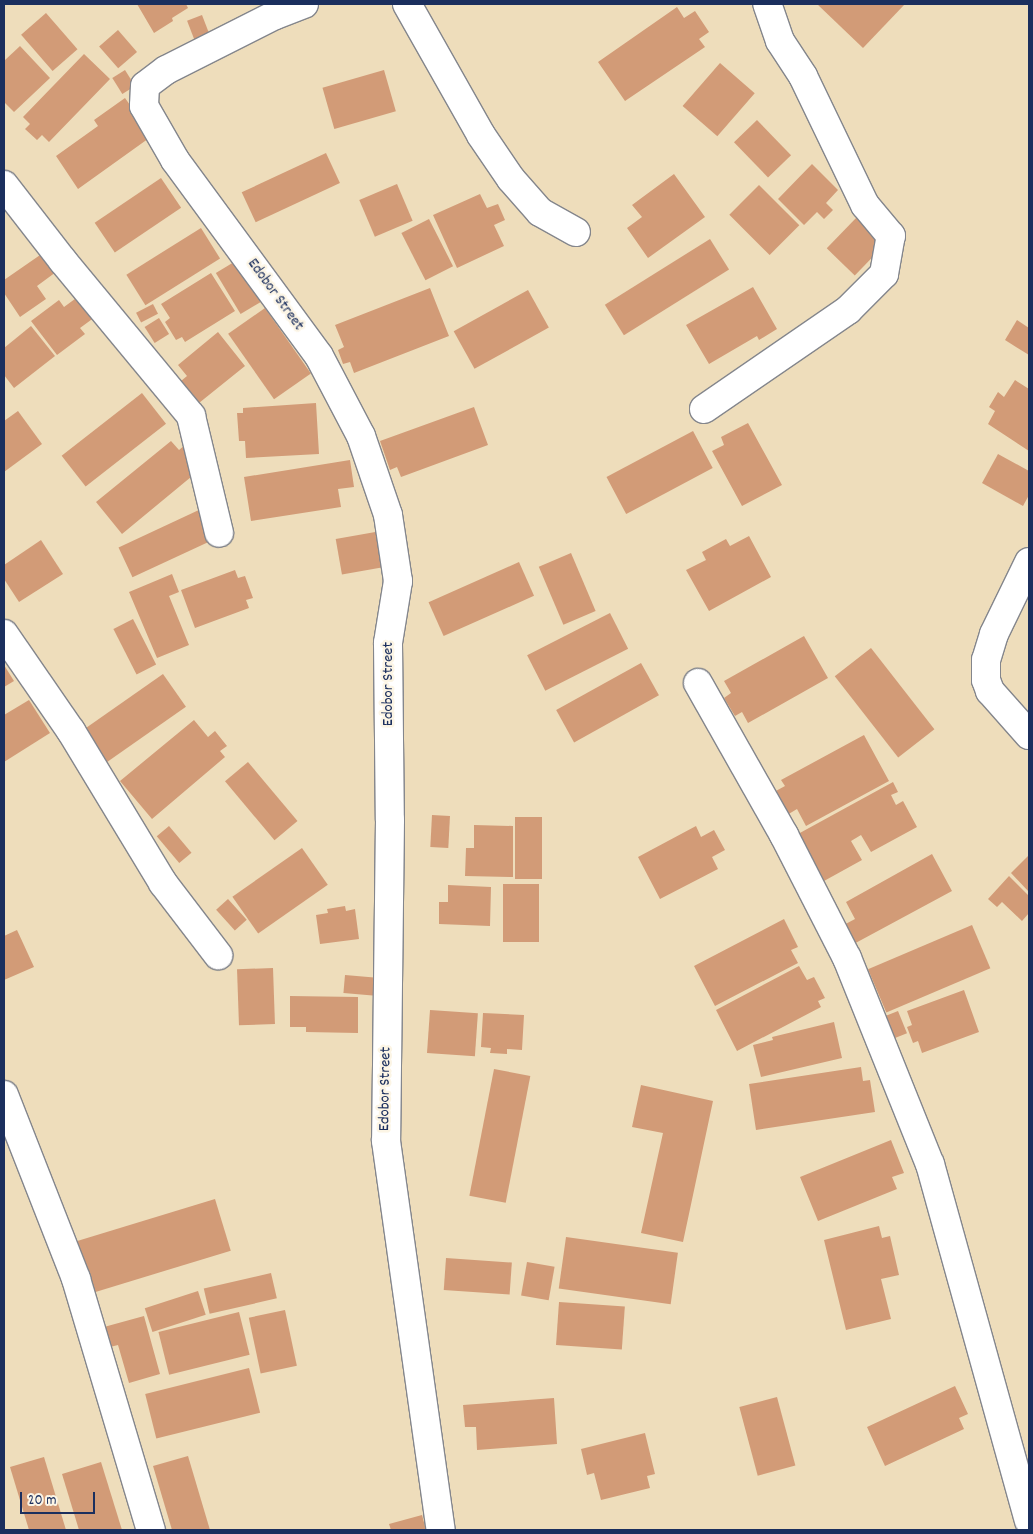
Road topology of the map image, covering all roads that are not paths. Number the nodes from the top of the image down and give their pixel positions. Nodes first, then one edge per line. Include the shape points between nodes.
1 (304, 4) edge
2 (407, 4) edge
3 (767, 4) edge
4 (4, 185) edge
5 (576, 232) dead end
6 (704, 409) dead end
7 (219, 533) dead end
8 (1029, 562) edge
9 (4, 634) edge
10 (698, 683) dead end
11 (1029, 734) edge
12 (218, 955) dead end
13 (4, 1095) edge
14 (1029, 1521) edge
15 (151, 1530) edge
16 (441, 1530) edge

1 - 16 street, Edobor Street via 166,70 145,86 144,106 175,160 319,356 361,436 388,516 398,581 388,643 390,820 386,1141
2 - 5 street via 511,179 540,212
3 - 6 street via 780,41 803,76 865,205 891,236 884,274 848,310
4 - 7 street via 63,262 191,416
8 - 11 street via 994,634 986,660 986,680 990,691
9 - 12 street via 71,731 163,883
10 - 14 street via 784,835 847,958 930,1164
13 - 15 street via 76,1279

